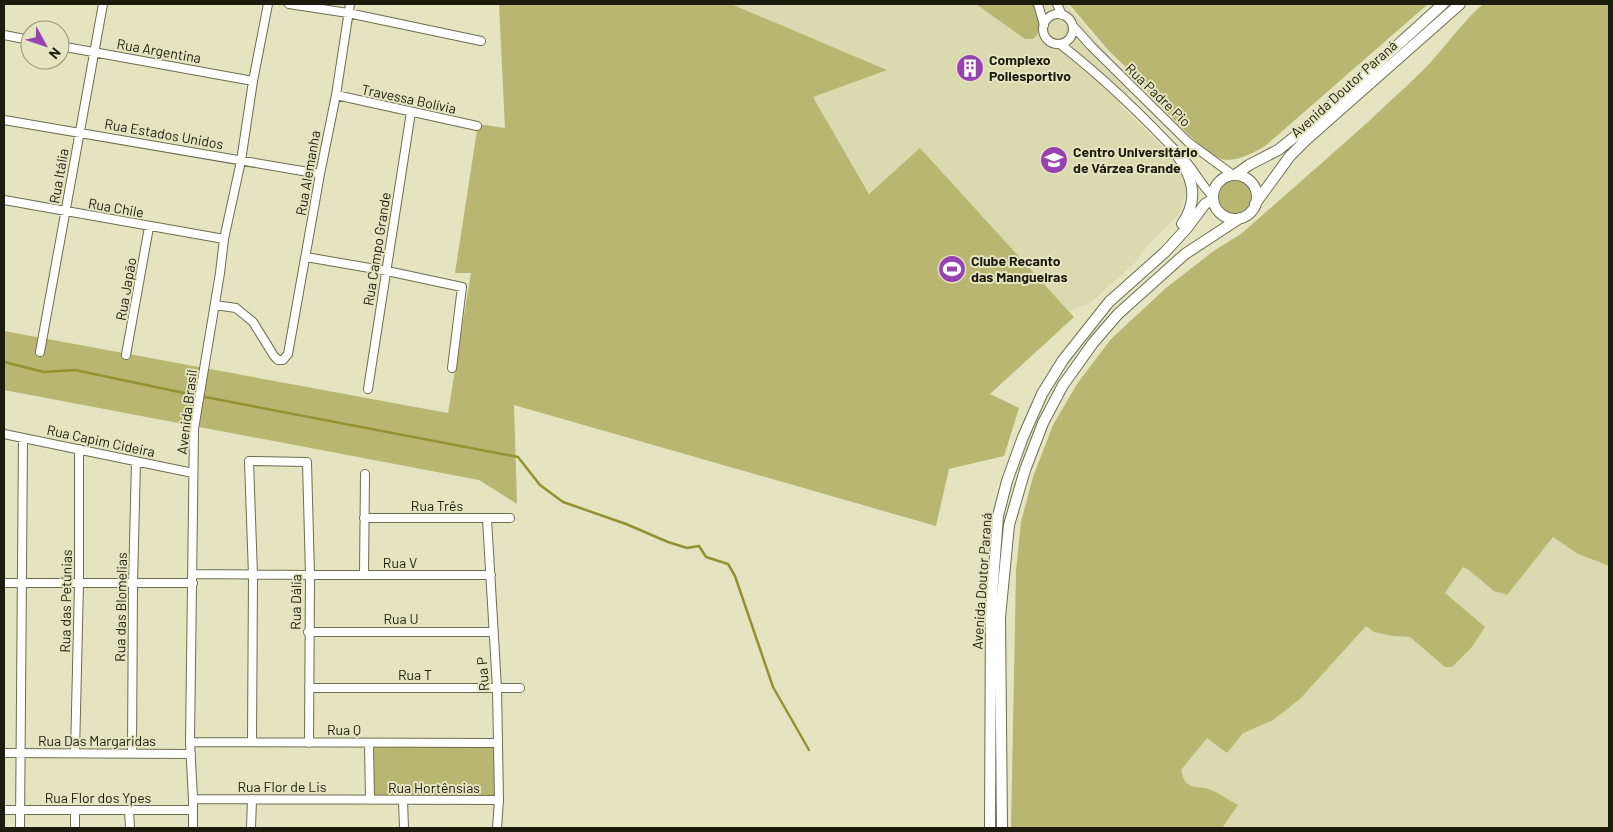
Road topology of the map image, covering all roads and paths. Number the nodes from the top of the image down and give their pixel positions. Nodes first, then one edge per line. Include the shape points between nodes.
1 (102, 4) edge
2 (268, 4) edge
3 (289, 4) edge
4 (350, 4) edge
5 (1038, 4) edge
6 (1057, 4) edge
7 (1443, 4) edge
8 (1460, 4) edge
9 (348, 13) junction
10 (1062, 15) junction
11 (1044, 25) junction
12 (1073, 26) junction
13 (4, 35) edge
14 (20, 38) edge
15 (481, 41) dead end
16 (1060, 44) junction
17 (70, 48) edge
18 (94, 52) junction
19 (253, 81) junction
20 (336, 95) junction
21 (411, 112) junction
22 (4, 120) edge
23 (477, 126) dead end
24 (79, 132) junction
25 (1174, 150) junction
26 (240, 161) junction
27 (320, 174) junction
28 (1234, 175) junction
29 (1213, 197) junction
30 (4, 200) edge
31 (1255, 204) junction
32 (65, 212) junction
33 (1240, 218) junction
34 (149, 227) junction
35 (224, 239) junction
36 (306, 258) junction
37 (387, 271) junction
38 (1144, 271) junction
39 (215, 305) junction
40 (40, 352) dead end
41 (126, 355) dead end
42 (452, 368) dead end
43 (368, 389) dead end
44 (4, 434) edge
45 (23, 438) junction
46 (79, 449) junction
47 (136, 461) junction
48 (193, 473) junction
49 (365, 474) dead end
50 (364, 518) junction
51 (510, 518) dead end
52 (487, 519) junction
53 (194, 574) junction
54 (253, 574) junction
55 (310, 575) junction
56 (364, 575) junction
57 (491, 575) junction
58 (4, 583) edge
59 (21, 583) junction
60 (193, 583) junction
61 (79, 584) junction
62 (133, 584) junction
63 (308, 632) junction
64 (493, 632) junction
65 (309, 688) junction
66 (497, 688) junction
67 (520, 688) dead end
68 (190, 742) junction
69 (252, 742) junction
70 (309, 742) junction
71 (369, 743) junction
72 (498, 743) junction
73 (4, 753) edge
74 (75, 753) junction
75 (132, 753) junction
76 (20, 754) junction
77 (191, 754) junction
78 (193, 799) junction
79 (252, 799) junction
80 (370, 800) junction
81 (403, 800) junction
82 (498, 800) junction
83 (4, 810) edge
84 (20, 810) junction
85 (75, 810) junction
86 (130, 810) junction
87 (193, 810) junction
88 (20, 828) edge
89 (75, 828) edge
90 (130, 828) edge
91 (193, 828) edge
92 (251, 828) edge
93 (404, 828) edge
94 (497, 828) edge
95 (990, 828) edge
96 (1002, 828) edge

1 - 18 street, Rua Itália
2 - 19 street, Avenida Brasil
3 - 9 street
4 - 9 street, Rua Alemanha
5 - 11 street
6 - 10 street
7 - 28 main road, Avenida Doutor Paraná via 1307,127 1278,150
8 - 31 main road, Avenida Doutor Paraná via 1306,140 1290,156
9 - 15 street
9 - 20 street, Rua Alemanha
10 - 11 street via 1049,17
10 - 12 street
11 - 16 street via 1048,40
12 - 16 street via 1070,38
12 - 28 street, Rua Padre Pio via 1188,142
13 - 14 street
16 - 25 street, Rua Padre Pio
17 - 18 street, Rua Argentina
18 - 19 street, Rua Argentina
18 - 24 street, Rua Itália
19 - 26 street, Avenida Brasil
20 - 21 street, Travessa Bolívia
20 - 27 street, Rua Alemanha
21 - 23 street, Travessa Bolívia
21 - 37 street, Rua Campo Grande
22 - 24 street, Rua Estados Unidos
24 - 26 street, Rua Estados Unidos
24 - 32 street, Rua Itália
25 - 29 street, Rua Padre Pio via 1189,164
25 - 38 main road via 1190,180 1193,199 1188,215
26 - 27 street, Rua Estados Unidos
26 - 35 street, Avenida Brasil
27 - 36 street, Rua Alemanha
28 - 29 main road via 1217,184
28 - 31 main road via 1242,176 1253,184 1257,198
29 - 33 main road via 1215,206 1225,217
29 - 38 main road, Avenida Doutor Paraná
30 - 32 street, Rua Chile
31 - 33 main road via 1247,215
32 - 34 street, Rua Chile
32 - 40 street, Rua Itália
33 - 96 main road, Avenida Doutor Paraná via 1185,254 1118,314 1092,343 1063,385 1025,470 1008,524 1000,617
34 - 35 street, Rua Chile
34 - 41 street, Rua Japão
35 - 39 street, Avenida Brasil
36 - 37 street
36 - 39 street, Rua Alemanha via 290,347 284,360 274,356 253,322 236,308
37 - 42 street via 462,287
37 - 43 street, Rua Campo Grande
38 - 95 main road, Avenida Doutor Paraná via 1109,302 1063,360 1042,394 1007,482 998,516 991,609
39 - 48 street, Avenida Brasil via 194,429
44 - 45 street, Rua Capim Cideira
45 - 46 street, Rua Capim Cideira
45 - 59 street
46 - 47 street, Rua Capim Cideira
46 - 61 street, Rua das Petúnias
47 - 48 street, Rua Capim Cideira
47 - 62 street, Rua das Blomelias
48 - 53 street, Avenida Brasil
49 - 50 street
50 - 52 street, Rua Três
50 - 56 street
51 - 52 street, Rua Três
52 - 57 street, Rua P
53 - 54 street, Rua V
53 - 60 street, Avenida Brasil
54 - 55 street, Rua V
54 - 55 street, Rua Dália via 249,461 307,462
54 - 69 street
55 - 56 street, Rua V
55 - 63 street, Rua Dália
56 - 57 street, Rua V
57 - 64 street, Rua P
58 - 59 street
59 - 61 street
59 - 76 street
60 - 62 street
60 - 68 street, Avenida Brasil
61 - 62 street
61 - 74 street, Rua das Petúnias
62 - 75 street, Rua das Blomelias
63 - 64 street, Rua U
63 - 65 street, Rua Dália
64 - 66 street, Rua P
65 - 66 street, Rua T
65 - 70 street, Rua Dália
66 - 67 street, Rua T
66 - 72 street, Rua P
68 - 69 street, Rua Q
68 - 77 street, Avenida Brasil
69 - 70 street, Rua Q
70 - 71 street, Rua Q
71 - 72 street, Rua Q
71 - 80 street
72 - 82 street, Rua P
73 - 76 street, Rua Das Margaridas
74 - 75 street, Rua Das Margaridas
74 - 76 street, Rua Das Margaridas
75 - 77 street, Rua Das Margaridas
76 - 84 street
77 - 78 street, Avenida Brasil
78 - 79 street, Rua Flor de Lis
78 - 87 street, Avenida Brasil
79 - 80 street, Rua Flor de Lis
79 - 92 street
80 - 81 street, Rua Hortênsias
81 - 82 street, Rua Hortênsias
81 - 93 street
82 - 94 street, Rua P
83 - 84 street, Rua Flor dos Ypes
84 - 85 street, Rua Flor dos Ypes
84 - 88 street
85 - 86 street, Rua Flor dos Ypes
85 - 89 street
86 - 87 street, Rua Flor dos Ypes
86 - 90 street
87 - 91 street, Avenida Brasil

